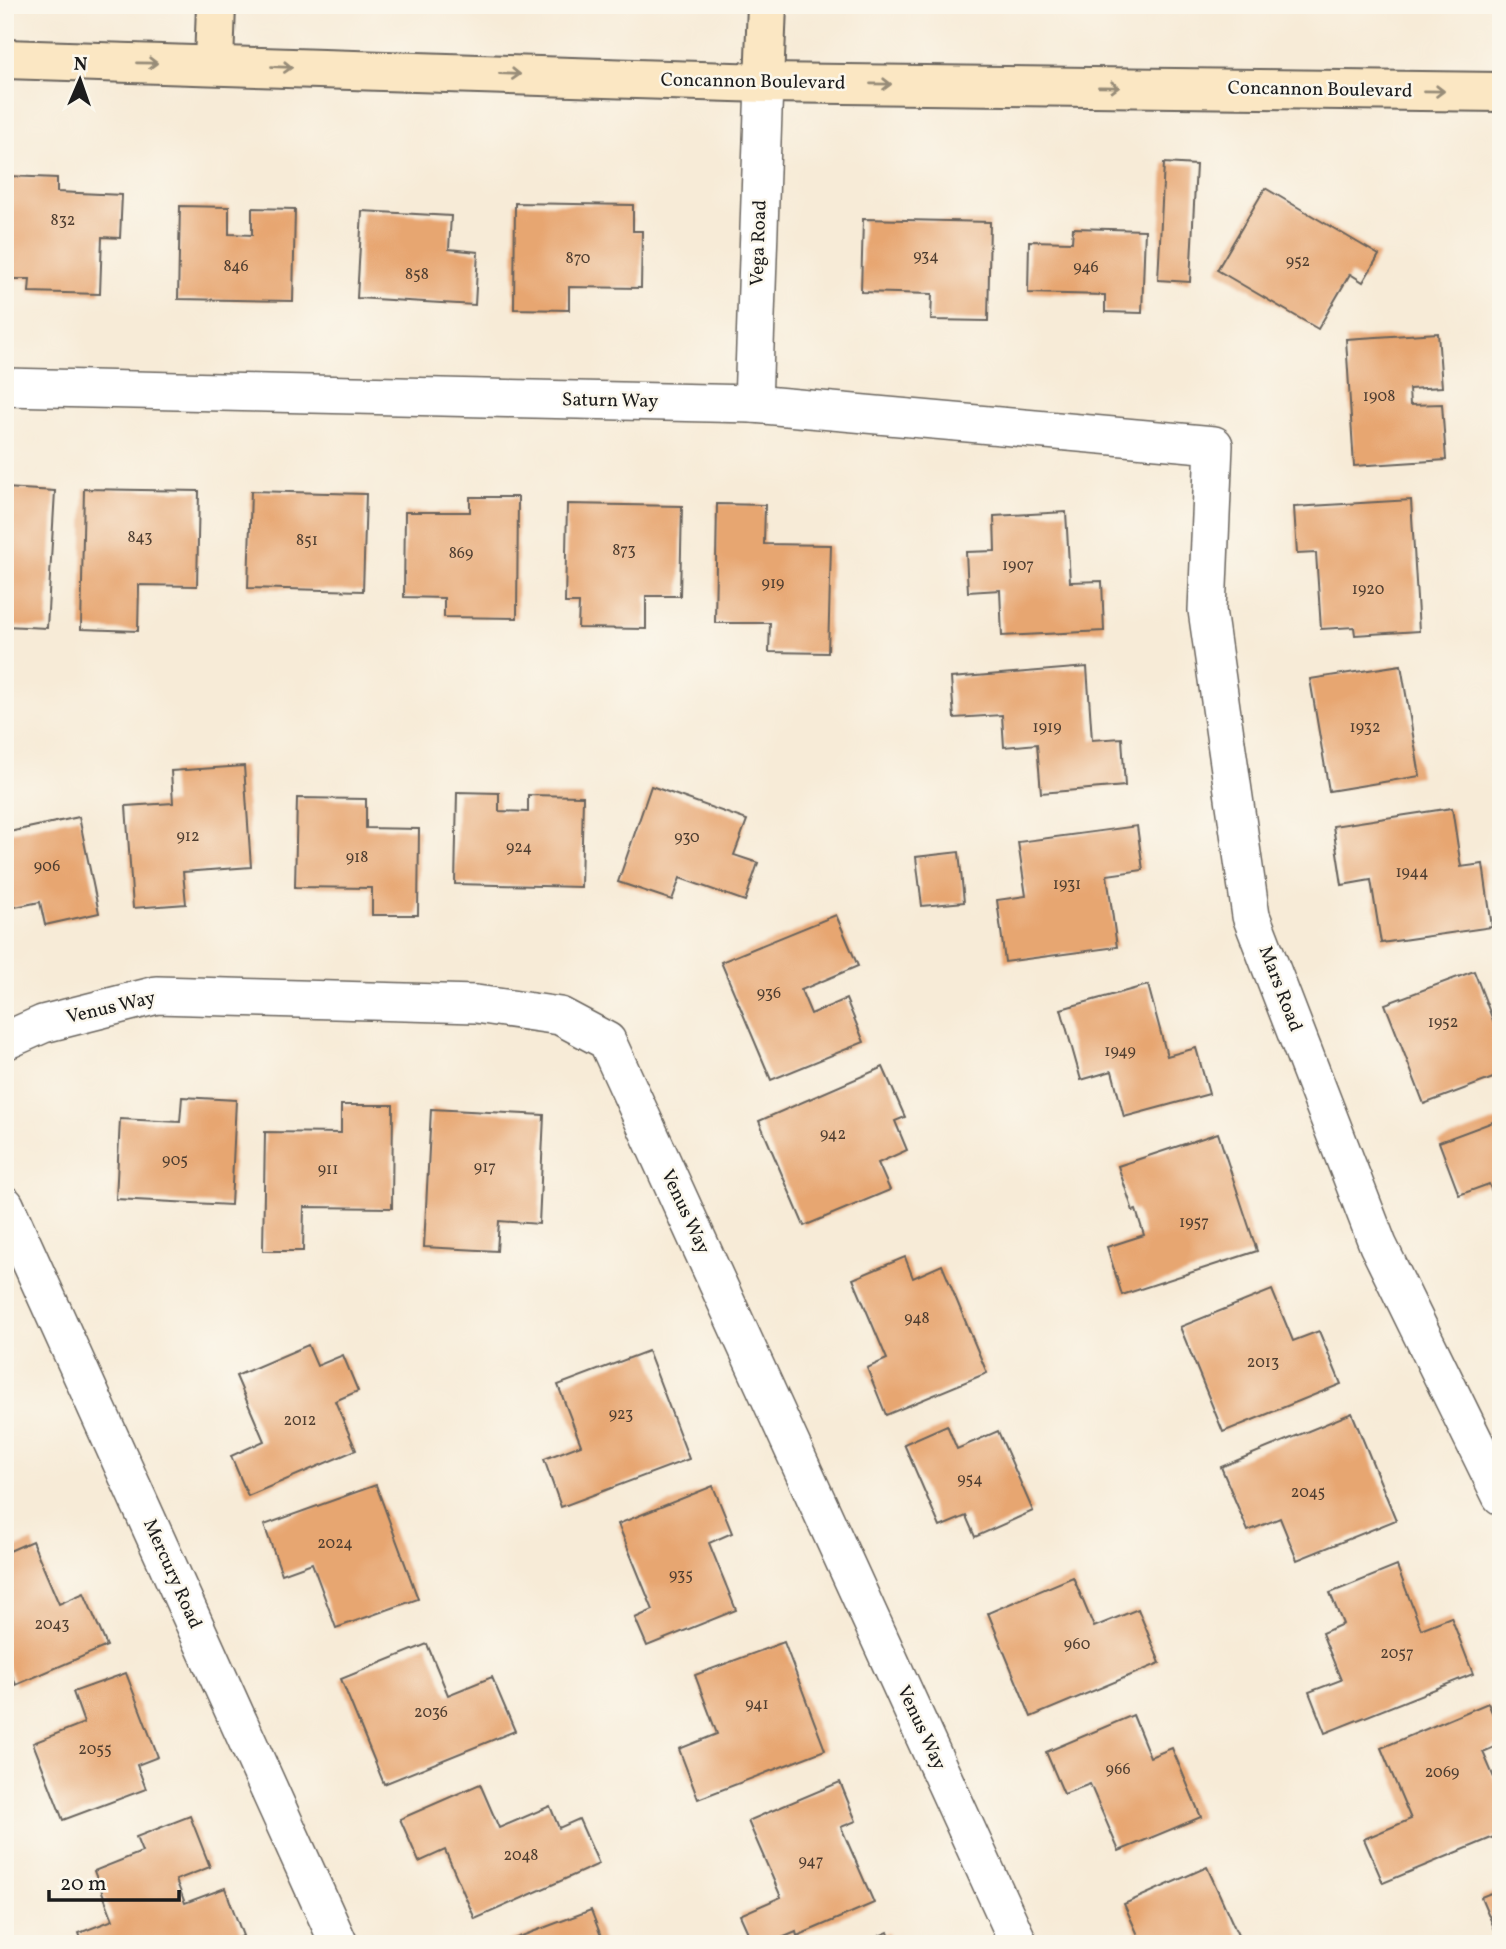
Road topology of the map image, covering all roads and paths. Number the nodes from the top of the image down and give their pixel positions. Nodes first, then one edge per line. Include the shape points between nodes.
1 (216, 5) edge
2 (767, 5) edge
3 (5, 59) edge
4 (214, 64) junction
5 (764, 83) junction
6 (1501, 92) edge
7 (5, 387) edge
8 (753, 404) junction
9 (1214, 445) joint
10 (5, 1041) edge
11 (5, 1205) edge
12 (1501, 1496) edge
13 (339, 1944) edge
14 (1020, 1944) edge

1 - 4 main road
2 - 5 main road
3 -> 4 main road, Concannon Boulevard
4 -> 5 main road, Concannon Boulevard
5 -> 6 main road, Concannon Boulevard
5 - 8 street, Vega Road
7 - 8 street, Saturn Way
8 - 9 street, Saturn Way
9 - 12 street, Mars Road via 1206,610 1251,916 1378,1245
10 - 14 street, Venus Way via 43,1024 157,995 476,1004 560,1016 607,1041
11 - 13 street, Mercury Road

